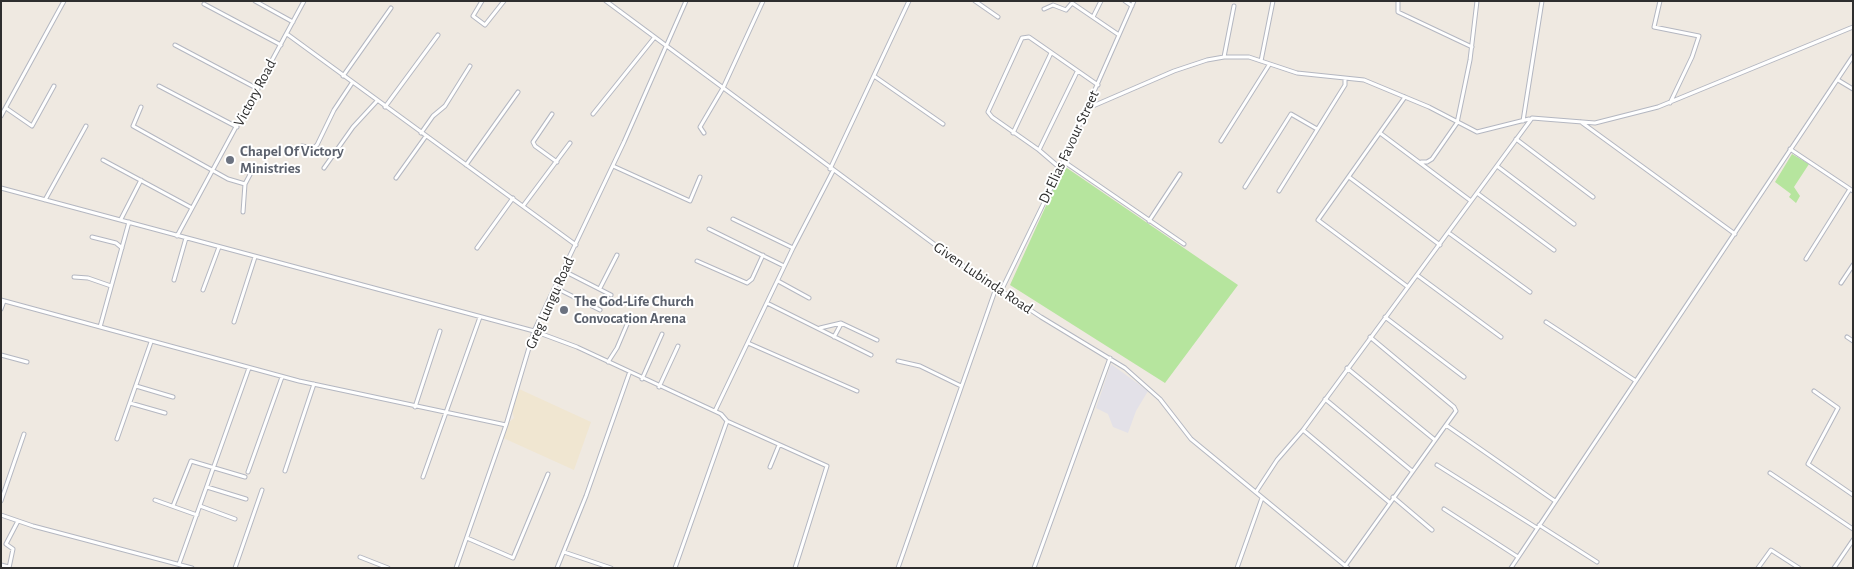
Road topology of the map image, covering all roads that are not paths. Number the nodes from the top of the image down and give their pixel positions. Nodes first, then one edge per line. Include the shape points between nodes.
1 (64, 1) edge
2 (255, 1) edge
3 (304, 1) edge
4 (482, 1) edge
5 (504, 1) edge
6 (606, 1) edge
7 (686, 1) edge
8 (763, 1) edge
9 (909, 1) edge
10 (975, 1) edge
11 (1101, 1) edge
12 (1125, 1) edge
13 (1134, 1) edge
14 (1273, 1) edge
15 (1398, 1) edge
16 (1478, 1) edge
17 (1542, 1) edge
18 (1660, 1) edge
19 (204, 4) dead end
20 (1132, 6) junction
21 (1234, 6) dead end
22 (391, 8) dead end
23 (1044, 9) dead end
24 (998, 17) dead end
25 (1093, 17) junction
26 (293, 22) junction
27 (1853, 26) edge
28 (287, 34) junction
29 (438, 35) dead end
30 (1119, 35) junction
31 (654, 38) junction
32 (175, 45) dead end
33 (281, 45) junction
34 (666, 47) junction
35 (1472, 47) junction
36 (1051, 54) junction
37 (1853, 56) edge
38 (1224, 57) junction
39 (1261, 61) junction
40 (1269, 65) junction
41 (470, 66) dead end
42 (1078, 72) junction
43 (343, 76) junction
44 (874, 76) junction
45 (1345, 79) junction
46 (1838, 80) junction
47 (352, 83) junction
48 (1098, 85) junction
49 (54, 86) dead end
50 (158, 86) dead end
51 (723, 88) junction
52 (258, 89) junction
53 (1853, 89) edge
54 (518, 92) dead end
55 (1405, 97) junction
56 (377, 101) junction
57 (1670, 103) junction
58 (141, 107) dead end
59 (385, 107) junction
60 (6, 108) junction
61 (1086, 109) junction
62 (552, 114) dead end
63 (593, 114) dead end
64 (1, 116) edge
65 (1532, 118) junction
66 (1522, 121) junction
67 (1580, 122) junction
68 (1595, 122) junction
69 (1457, 123) junction
70 (943, 124) dead end
71 (86, 126) dead end
72 (237, 127) junction
73 (1317, 129) junction
74 (1593, 131) junction
75 (421, 133) junction
76 (704, 133) dead end
77 (1013, 133) junction
78 (1380, 133) junction
79 (426, 136) junction
80 (1516, 139) junction
81 (1221, 141) dead end
82 (570, 143) dead end
83 (302, 146) dead end
84 (1039, 150) junction
85 (1790, 150) junction
86 (103, 160) dead end
87 (1063, 161) junction
88 (1429, 161) junction
89 (556, 162) junction
90 (1421, 162) junction
91 (466, 165) junction
92 (613, 166) junction
93 (1497, 166) junction
94 (324, 168) dead end
95 (1060, 168) junction
96 (252, 169) dead end
97 (213, 170) junction
98 (832, 170) junction
99 (1430, 170) junction
100 (1180, 174) dead end
101 (1349, 176) junction
102 (700, 177) dead end
103 (396, 178) dead end
104 (141, 180) junction
105 (245, 184) junction
106 (1245, 187) dead end
107 (1, 188) edge
108 (1852, 190) edge
109 (1279, 191) dead end
110 (1477, 193) junction
111 (513, 198) junction
112 (1593, 198) dead end
113 (45, 200) junction
114 (1471, 201) junction
115 (523, 206) junction
116 (192, 208) junction
117 (243, 212) dead end
118 (121, 219) junction
119 (733, 219) dead end
120 (1149, 221) junction
121 (129, 222) junction
122 (1574, 224) dead end
123 (709, 229) dead end
124 (1449, 233) junction
125 (1735, 234) junction
126 (178, 236) junction
127 (92, 237) dead end
128 (186, 238) junction
129 (1184, 244) dead end
130 (576, 245) junction
131 (1440, 245) junction
132 (219, 247) junction
133 (122, 248) junction
134 (477, 248) dead end
135 (793, 248) junction
136 (1554, 250) dead end
137 (616, 255) dead end
138 (763, 255) junction
139 (254, 257) junction
140 (1806, 259) dead end
141 (697, 261) dead end
142 (1853, 265) edge
143 (784, 266) junction
144 (564, 271) junction
145 (1417, 275) junction
146 (74, 277) dead end
147 (174, 280) dead end
148 (778, 281) junction
149 (1840, 283) dead end
150 (111, 286) junction
151 (1408, 287) junction
152 (556, 288) junction
153 (600, 288) junction
154 (996, 288) junction
155 (203, 290) dead end
156 (1001, 291) junction
157 (1530, 292) dead end
158 (611, 295) dead end
159 (809, 298) dead end
160 (3, 301) edge
161 (767, 302) junction
162 (1, 309) edge
163 (600, 310) dead end
164 (480, 316) junction
165 (1385, 317) junction
166 (234, 322) dead end
167 (628, 322) dead end
168 (1546, 322) dead end
169 (841, 323) junction
170 (100, 328) junction
171 (820, 328) junction
172 (440, 331) dead end
173 (534, 331) junction
174 (662, 334) dead end
175 (834, 337) junction
176 (1370, 337) junction
177 (1501, 337) dead end
178 (1847, 337) dead end
179 (877, 340) dead end
180 (1853, 341) edge
181 (151, 342) junction
182 (748, 343) junction
183 (678, 346) dead end
184 (1, 355) edge
185 (871, 356) dead end
186 (1110, 358) junction
187 (898, 360) dead end
188 (27, 362) dead end
189 (608, 362) junction
190 (249, 368) junction
191 (1347, 368) junction
192 (630, 374) junction
193 (282, 377) junction
194 (1464, 377) dead end
195 (642, 379) junction
196 (1636, 381) junction
197 (314, 384) junction
198 (136, 386) junction
199 (960, 386) junction
200 (659, 387) junction
201 (857, 391) dead end
202 (1814, 391) dead end
203 (173, 397) dead end
204 (1325, 399) junction
205 (130, 403) junction
206 (415, 407) junction
207 (715, 411) junction
208 (165, 413) dead end
209 (445, 414) junction
210 (727, 421) junction
211 (506, 425) junction
212 (1446, 425) junction
213 (1303, 430) junction
214 (24, 434) dead end
215 (117, 439) dead end
216 (1435, 440) junction
217 (779, 445) junction
218 (1438, 465) dead end
219 (770, 466) dead end
220 (214, 468) junction
221 (285, 471) dead end
222 (1412, 471) junction
223 (248, 472) dead end
224 (1770, 473) dead end
225 (548, 474) dead end
226 (245, 477) dead end
227 (423, 477) dead end
228 (206, 487) junction
229 (262, 490) dead end
230 (1256, 492) junction
231 (1853, 495) edge
232 (1262, 497) junction
233 (1393, 497) junction
234 (246, 498) dead end
235 (155, 500) dead end
236 (1, 501) edge
237 (1555, 501) junction
238 (1389, 502) junction
239 (173, 506) junction
240 (200, 506) junction
241 (1444, 509) dead end
242 (1, 515) edge
243 (197, 515) junction
244 (235, 519) dead end
245 (18, 521) junction
246 (1538, 527) junction
247 (1853, 529) edge
248 (1432, 530) dead end
249 (466, 538) junction
250 (1853, 540) edge
251 (564, 552) junction
252 (360, 557) dead end
253 (1518, 557) junction
254 (1597, 562) dead end
255 (179, 564) junction
256 (1, 565) edge
257 (605, 567) edge
258 (1346, 567) edge
259 (9, 568) edge
260 (192, 568) edge
261 (235, 568) edge
262 (388, 568) edge
263 (456, 568) edge
264 (557, 568) edge
265 (611, 568) edge
266 (675, 568) edge
267 (795, 568) edge
268 (898, 568) edge
269 (1034, 568) edge
270 (1237, 568) edge
271 (1511, 568) edge
272 (1758, 568) edge
273 (1799, 568) edge
274 (1834, 568) edge

1 - 60 street
2 - 26 street
3 - 26 street, Victory Road
4 - 5 street via 473,16 486,25
6 - 31 street, Given Lubinda Road
7 - 34 street, Greg Lungu Road
8 - 51 street
9 - 44 street
10 - 24 street
11 - 25 street
12 - 20 street
13 - 20 street, Dr Elias Favour Street
14 - 39 street
15 - 35 street via 1398,12
16 - 35 street
17 - 66 street
18 - 57 street via 1654,26 1699,36
19 - 33 street
20 - 30 street, Dr Elias Favour Street
21 - 38 street
22 - 43 street
23 - 25 street via 1053,5 1066,10 1072,3
25 - 30 street
26 - 28 street, Victory Road
27 - 57 street
28 - 33 street, Victory Road
28 - 43 street
29 - 59 street
30 - 48 street, Dr Elias Favour Street
31 - 34 street, Given Lubinda Road
31 - 63 street
32 - 52 street
33 - 52 street, Victory Road
34 - 51 street, Given Lubinda Road
34 - 92 street, Greg Lungu Road
35 - 69 street
36 - 42 street
36 - 77 street
36 - 77 street via 1029,37 1022,38 988,112
37 - 46 street
38 - 39 street via 1249,57
38 - 61 street via 1174,71
39 - 40 street
40 - 45 street via 1314,77
40 - 81 street
41 - 75 street via 444,106
42 - 48 street
42 - 84 street
43 - 47 street
44 - 70 street
44 - 98 street
45 - 55 street via 1364,80
45 - 73 street
46 - 53 street
46 - 85 street
47 - 56 street
47 - 83 street via 317,145 313,148
48 - 61 street, Dr Elias Favour Street
49 - 60 street via 32,126
50 - 72 street
51 - 76 street via 700,127
51 - 98 street, Given Lubinda Road
52 - 72 street, Victory Road
54 - 91 street
55 - 69 street
55 - 78 street
56 - 59 street
56 - 94 street
57 - 68 street
58 - 97 street via 133,126
59 - 75 street
60 - 64 street
61 - 87 street, Dr Elias Favour Street
62 - 89 street via 533,142
65 - 66 street
65 - 67 street
65 - 80 street
66 - 69 street via 1477,132
67 - 68 street
67 - 74 street
68 - 74 street
69 - 88 street
71 - 113 street
72 - 97 street, Victory Road
73 - 106 street via 1291,114
73 - 109 street
74 - 125 street
75 - 79 street
77 - 84 street
78 - 90 street
78 - 101 street
79 - 91 street
79 - 103 street
80 - 93 street
80 - 112 street
82 - 89 street
84 - 95 street
85 - 108 street
85 - 125 street
86 - 104 street
87 - 95 street, Dr Elias Favour Street
87 - 120 street
88 - 90 street
88 - 99 street
89 - 115 street
90 - 99 street
91 - 111 street
92 - 102 street via 690,201
92 - 130 street, Greg Lungu Road
93 - 110 street
93 - 122 street
95 - 156 street, Dr Elias Favour Street
96 - 105 street
97 - 105 street
97 - 116 street, Victory Road
98 - 135 street
98 - 154 street, Given Lubinda Road
99 - 114 street
100 - 120 street
101 - 131 street
101 - 151 street via 1318,220
104 - 116 street
104 - 118 street
105 - 117 street
107 - 113 street
108 - 140 street
110 - 114 street
110 - 136 street
111 - 115 street
111 - 134 street
113 - 118 street
114 - 124 street
115 - 130 street
116 - 126 street, Victory Road
118 - 121 street
119 - 135 street
120 - 129 street
121 - 126 street
121 - 133 street
123 - 138 street
124 - 131 street
124 - 157 street
125 - 196 street
126 - 128 street
127 - 133 street via 116,243
128 - 132 street
128 - 147 street
130 - 144 street, Greg Lungu Road
131 - 145 street
132 - 139 street
132 - 155 street
133 - 150 street
135 - 143 street
137 - 153 street
138 - 141 street via 747,283
138 - 143 street
139 - 164 street
139 - 166 street
142 - 149 street
143 - 148 street
144 - 152 street, Greg Lungu Road
144 - 153 street
145 - 151 street
145 - 177 street
146 - 150 street
148 - 159 street
148 - 161 street
150 - 170 street
151 - 165 street
152 - 163 street
152 - 173 street, Greg Lungu Road
153 - 158 street
154 - 156 street, Given Lubinda Road
154 - 199 street
156 - 186 street, Given Lubinda Road
160 - 162 street
160 - 170 street
161 - 171 street
161 - 182 street
164 - 173 street
164 - 209 street
165 - 176 street
165 - 194 street
167 - 189 street
168 - 196 street
169 - 171 street
169 - 175 street
169 - 179 street
170 - 181 street
171 - 175 street
172 - 206 street
173 - 189 street
173 - 211 street, Greg Lungu Road
174 - 195 street
175 - 185 street
176 - 191 street
176 - 212 street via 1454,407 1455,414
178 - 180 street
181 - 190 street
181 - 198 street
182 - 201 street
182 - 207 street
183 - 200 street
184 - 188 street
186 - 230 street, Given Lubinda Road via 1150,389 1191,439
186 - 269 street
187 - 199 street via 920,366
189 - 192 street
190 - 193 street
190 - 220 street
191 - 204 street
191 - 216 street
192 - 195 street
192 - 251 street
193 - 197 street
193 - 223 street
195 - 200 street
196 - 237 street
197 - 206 street
197 - 221 street
198 - 203 street
198 - 205 street
199 - 268 street
200 - 207 street
202 - 231 street via 1838,408 1808,464
204 - 213 street
204 - 222 street
205 - 208 street
205 - 215 street
206 - 209 street
207 - 210 street
209 - 211 street
209 - 227 street
210 - 217 street
210 - 266 street
211 - 249 street, Greg Lungu Road
212 - 216 street
212 - 237 street
213 - 230 street via 1277,460
213 - 238 street
214 - 236 street
216 - 222 street
217 - 219 street
217 - 267 street via 827,466
218 - 246 street
220 - 226 street
220 - 228 street
220 - 239 street via 190,460
222 - 233 street
224 - 247 street
225 - 249 street via 513,558
228 - 234 street
228 - 240 street
229 - 261 street
230 - 232 street, Given Lubinda Road
232 - 258 street, Given Lubinda Road
232 - 270 street
233 - 238 street
233 - 248 street
235 - 239 street
237 - 246 street
238 - 258 street
239 - 243 street
240 - 243 street
240 - 244 street
241 - 253 street
242 - 245 street
243 - 255 street
245 - 255 street
245 - 259 street via 6,544 13,551
246 - 253 street
246 - 254 street
249 - 263 street, Greg Lungu Road
250 - 274 street
251 - 257 street
251 - 264 street
252 - 262 street
253 - 271 street
255 - 260 street
256 - 259 street
257 - 265 street
272 - 273 street via 1771,550

